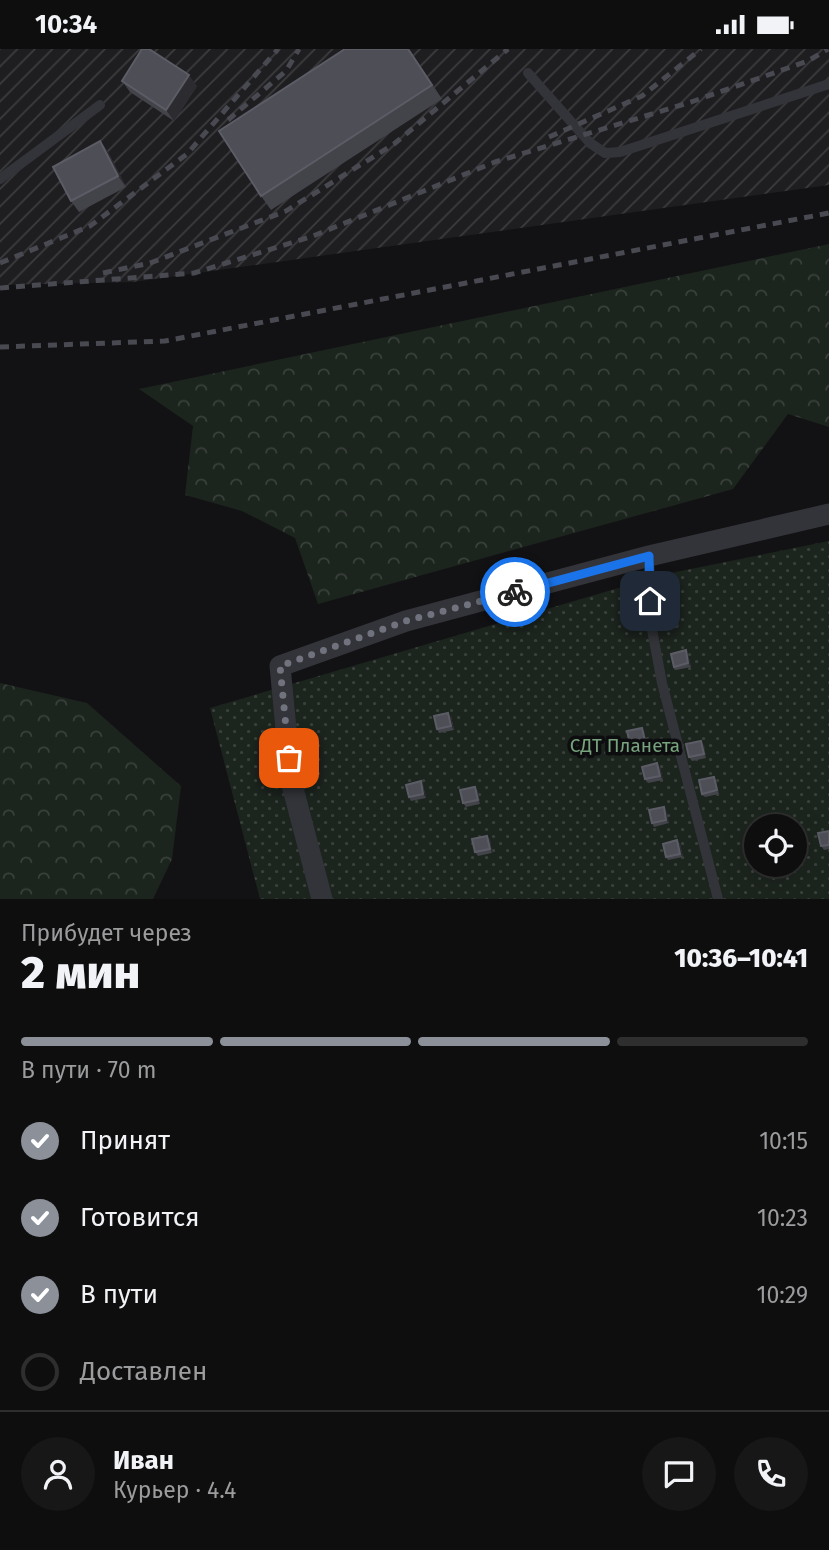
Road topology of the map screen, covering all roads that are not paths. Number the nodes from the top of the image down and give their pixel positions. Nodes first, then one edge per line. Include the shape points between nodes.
1 (528, 73) dead end
2 (829, 84) edge
3 (100, 105) dead end
4 (0, 179) edge
5 (829, 514) edge
6 (649, 556) junction
7 (322, 899) edge
8 (718, 899) edge

1 - 2 lane via 590,143 605,153
3 - 4 lane
5 - 6 street
6 - 7 street via 406,621 280,666 291,781
6 - 8 lane via 651,624 662,683

